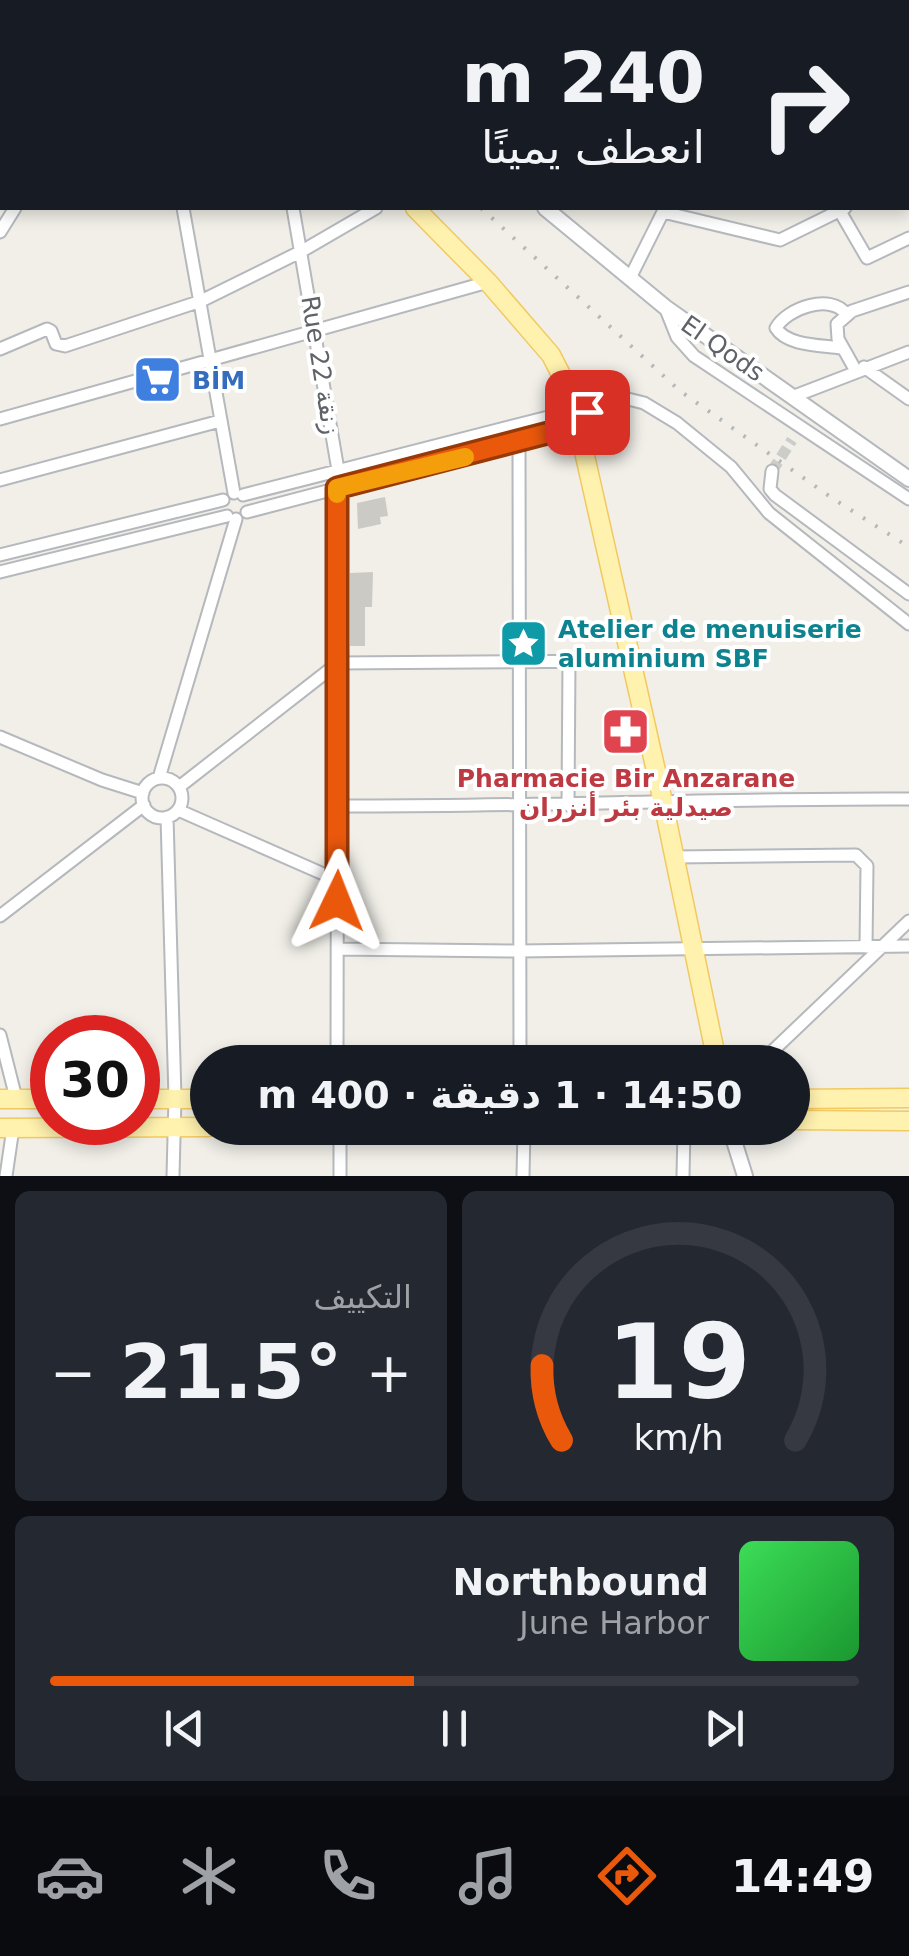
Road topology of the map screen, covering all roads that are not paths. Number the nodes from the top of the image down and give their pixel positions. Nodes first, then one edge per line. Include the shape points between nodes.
1 (14, 210) edge
2 (183, 210) edge
3 (293, 210) edge
4 (373, 210) edge
5 (417, 210) edge
6 (547, 210) edge
7 (664, 210) edge
8 (837, 210) edge
9 (842, 210) edge
10 (0, 232) edge
11 (909, 238) edge
12 (302, 251) junction
13 (630, 278) junction
14 (488, 282) junction
15 (909, 292) edge
16 (201, 301) junction
17 (665, 307) junction
18 (846, 314) junction
19 (316, 332) junction
20 (842, 348) junction
21 (0, 349) edge
22 (909, 352) edge
23 (211, 360) junction
24 (860, 369) junction
25 (792, 396) junction
26 (909, 399) edge
27 (577, 414) junction
28 (0, 419) edge
29 (220, 421) junction
30 (800, 429) junction
31 (792, 440) tunnel mouth
32 (518, 442) junction
33 (338, 470) junction
34 (772, 471) dead end
35 (909, 479) edge
36 (0, 480) edge
37 (337, 488) junction
38 (233, 496) junction
39 (909, 500) edge
40 (236, 516) junction
41 (0, 555) edge
42 (0, 572) edge
43 (909, 594) edge
44 (909, 624) edge
45 (629, 661) junction
46 (520, 662) junction
47 (569, 662) junction
48 (338, 663) junction
49 (0, 737) edge
50 (159, 778) junction
51 (179, 787) junction
52 (143, 799) junction
53 (909, 799) edge
54 (663, 802) junction
55 (568, 805) junction
56 (338, 806) junction
57 (517, 807) junction
58 (172, 814) junction
59 (674, 857) junction
60 (338, 880) junction
61 (0, 916) edge
62 (909, 921) edge
63 (909, 946) edge
64 (866, 947) junction
65 (882, 947) junction
66 (694, 948) junction
67 (337, 950) junction
68 (520, 951) junction
69 (0, 1035) edge
70 (338, 1045) edge
71 (520, 1045) edge
72 (714, 1045) edge
73 (779, 1045) edge
74 (160, 1098) edge
75 (175, 1098) junction
76 (190, 1098) edge
77 (909, 1098) edge
78 (8, 1099) edge
79 (810, 1099) edge
80 (810, 1120) edge
81 (909, 1120) edge
82 (6, 1128) edge
83 (174, 1128) junction
84 (190, 1128) edge
85 (340, 1145) edge
86 (524, 1145) edge
87 (684, 1145) edge
88 (735, 1145) edge
89 (743, 1145) edge
90 (744, 1170) edge
91 (6, 1176) edge
92 (173, 1176) edge
93 (340, 1176) edge
94 (523, 1176) edge
95 (684, 1176) edge

1 - 10 street
2 - 16 street
3 - 12 street, Rue 22 زنقة
4 - 12 street
5 - 14 main road
6 - 13 street, El Qods
7 - 8 street via 780,240
7 - 13 street
9 - 11 street via 867,258
12 - 16 street
12 - 19 street, Rue 22 زنقة
13 - 17 street, El Qods
14 - 19 street
14 - 27 main road via 552,355
15 - 18 street
16 - 21 street via 65,346 47,329
16 - 23 street
17 - 25 street, El Qods
17 - 30 street via 694,356
18 - 20 street via 837,324
18 - 20 street via 825,302 780,320 776,328 799,342
19 - 23 street
19 - 33 street, Rue 22 زنقة
20 - 24 street
22 - 24 street
23 - 28 street
23 - 29 street
24 - 25 street
24 - 26 street
25 - 35 street, El Qods
27 - 32 street
27 - 33 street
27 - 44 street via 620,397 677,423 730,467 769,512
27 - 45 main road
29 - 36 street
29 - 38 street
30 - 31 street
30 - 39 street
32 - 37 street
32 - 46 street
33 - 37 street, Rue 22 زنقة
33 - 38 street
34 - 43 street via 775,495
37 - 40 street
37 - 48 street, Rue 22 زنقة
38 - 40 street via 222,509
38 - 40 street via 248,503
38 - 41 street
40 - 42 street
40 - 50 street
45 - 47 street
45 - 54 main road
46 - 47 street
46 - 48 street
46 - 57 street
47 - 55 street
48 - 51 street
48 - 56 street, Rue 22 زنقة
49 - 52 street
50 - 51 street
50 - 52 street via 148,783
51 - 58 street via 182,798
52 - 58 street via 153,815
52 - 61 street
53 - 54 street
54 - 55 street
54 - 59 main road
55 - 57 street
56 - 57 street
56 - 60 street, Rue 22 زنقة
57 - 68 street
58 - 60 street
58 - 75 street
59 - 64 street via 856,855 867,866
59 - 66 main road
60 - 67 street, Rue 22 زنقة
62 - 65 street
63 - 65 street
64 - 65 street
64 - 66 street
65 - 73 street
66 - 68 street
66 - 72 main road
67 - 68 street
67 - 70 street, Rue 22 زنقة
68 - 71 street
69 - 78 street
74 - 75 main road
75 - 76 main road
75 - 83 street
77 - 79 main road
80 - 81 main road
82 - 83 main road
82 - 91 street
83 - 84 main road
83 - 92 street
85 - 93 street
86 - 94 street
87 - 95 street
88 - 90 street
89 - 90 street

